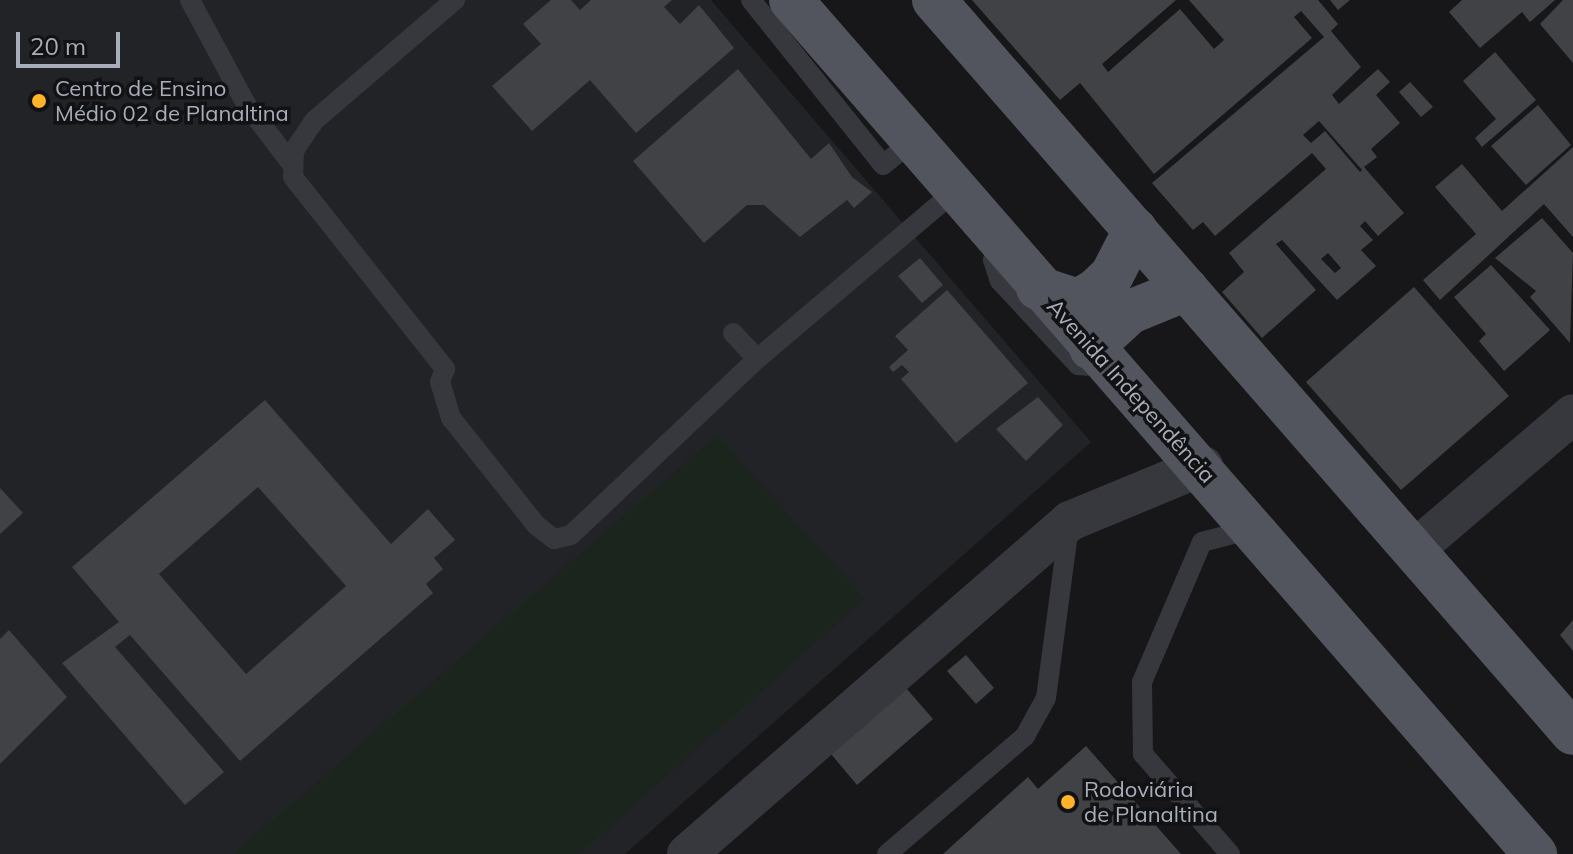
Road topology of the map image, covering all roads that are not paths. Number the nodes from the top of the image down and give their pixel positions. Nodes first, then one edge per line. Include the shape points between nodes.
1 (190, 0) edge
2 (455, 0) edge
3 (751, 0) edge
4 (791, 0) edge
5 (934, 0) edge
6 (911, 142) junction
7 (291, 163) junction
8 (954, 192) junction
9 (1135, 230) junction
10 (999, 243) junction
11 (1038, 288) junction
12 (1187, 289) junction
13 (733, 333) dead end
14 (1098, 357) junction
15 (757, 359) junction
16 (1573, 414) edge
17 (1203, 466) junction
18 (1070, 521) junction
19 (1248, 530) junction
20 (1414, 550) junction
21 (1573, 733) edge
22 (687, 854) edge
23 (887, 854) edge
24 (1230, 854) edge
25 (1535, 854) edge

1 - 7 lane via 246,104
2 - 7 lane via 314,121
3 - 6 lane via 883,165
4 - 6 main road, Avenida Independência
5 - 9 main road
6 - 8 main road, Avenida Independência
7 - 15 lane via 293,177 445,369 440,382 464,439 554,539 571,535
8 - 10 main road, Avenida Independência
8 - 15 lane
9 - 11 main road via 1096,290 1078,301
9 - 12 main road
10 - 11 main road, Avenida Independência
10 - 14 lane via 993,260 1000,281 1078,365 1088,371
11 - 14 main road, Avenida Independência
12 - 14 main road via 1130,312
12 - 20 main road
13 - 15 lane
14 - 17 main road, Avenida Independência
16 - 20 street
17 - 18 street
17 - 19 main road, Avenida Independência
18 - 22 street
18 - 23 lane via 1039,711 1025,736
19 - 24 lane via 1202,542 1142,682 1143,754
19 - 25 main road, Avenida Independência
20 - 21 main road

